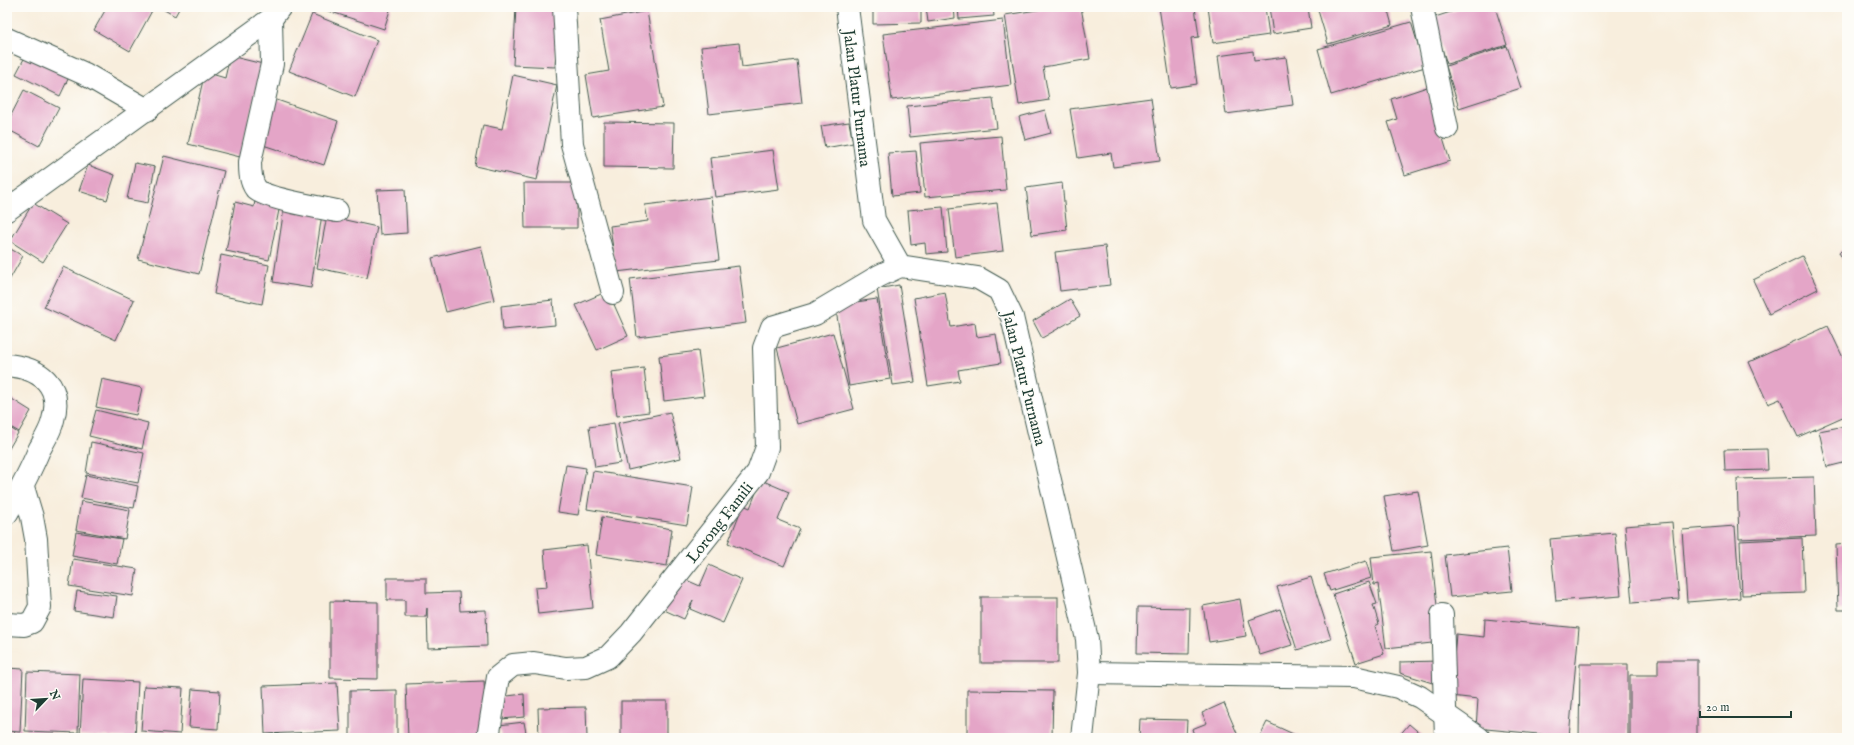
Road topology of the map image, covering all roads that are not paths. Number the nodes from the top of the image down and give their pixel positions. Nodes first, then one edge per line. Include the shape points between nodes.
1 (564, 7) edge
2 (847, 7) edge
3 (1422, 7) edge
4 (275, 13) edge
5 (7, 38) edge
6 (147, 110) junction
7 (1447, 128) dead end
8 (7, 210) edge
9 (337, 211) dead end
10 (900, 266) junction
11 (613, 293) dead end
12 (7, 365) edge
13 (23, 487) junction
14 (7, 512) edge
15 (1442, 615) dead end
16 (7, 624) edge
17 (1089, 673) junction
18 (1446, 716) junction
19 (488, 738) edge
20 (1082, 738) edge
21 (1446, 738) edge
22 (1479, 738) edge

1 - 11 street via 572,144
2 - 10 street, Jalan Platur Purnama via 874,220
3 - 7 street
4 - 6 street
4 - 9 street via 272,64 250,162 250,177 256,189 269,196
5 - 6 street via 85,74
6 - 8 street
10 - 17 street, Jalan Platur Purnama via 978,278 999,290 1012,317 1087,639
10 - 19 street, Lorong Famili via 815,314 772,327 764,348 767,447 758,472 632,633 608,658 586,667 566,668 534,663 513,665 498,677
12 - 13 street via 38,374 50,384 56,400 53,420
13 - 14 street
13 - 16 street via 36,538 40,607 32,622 24,626
15 - 18 street
17 - 18 street via 1354,677 1398,687 1420,697
17 - 20 street, Jalan Platur Purnama
18 - 21 street
18 - 22 street

